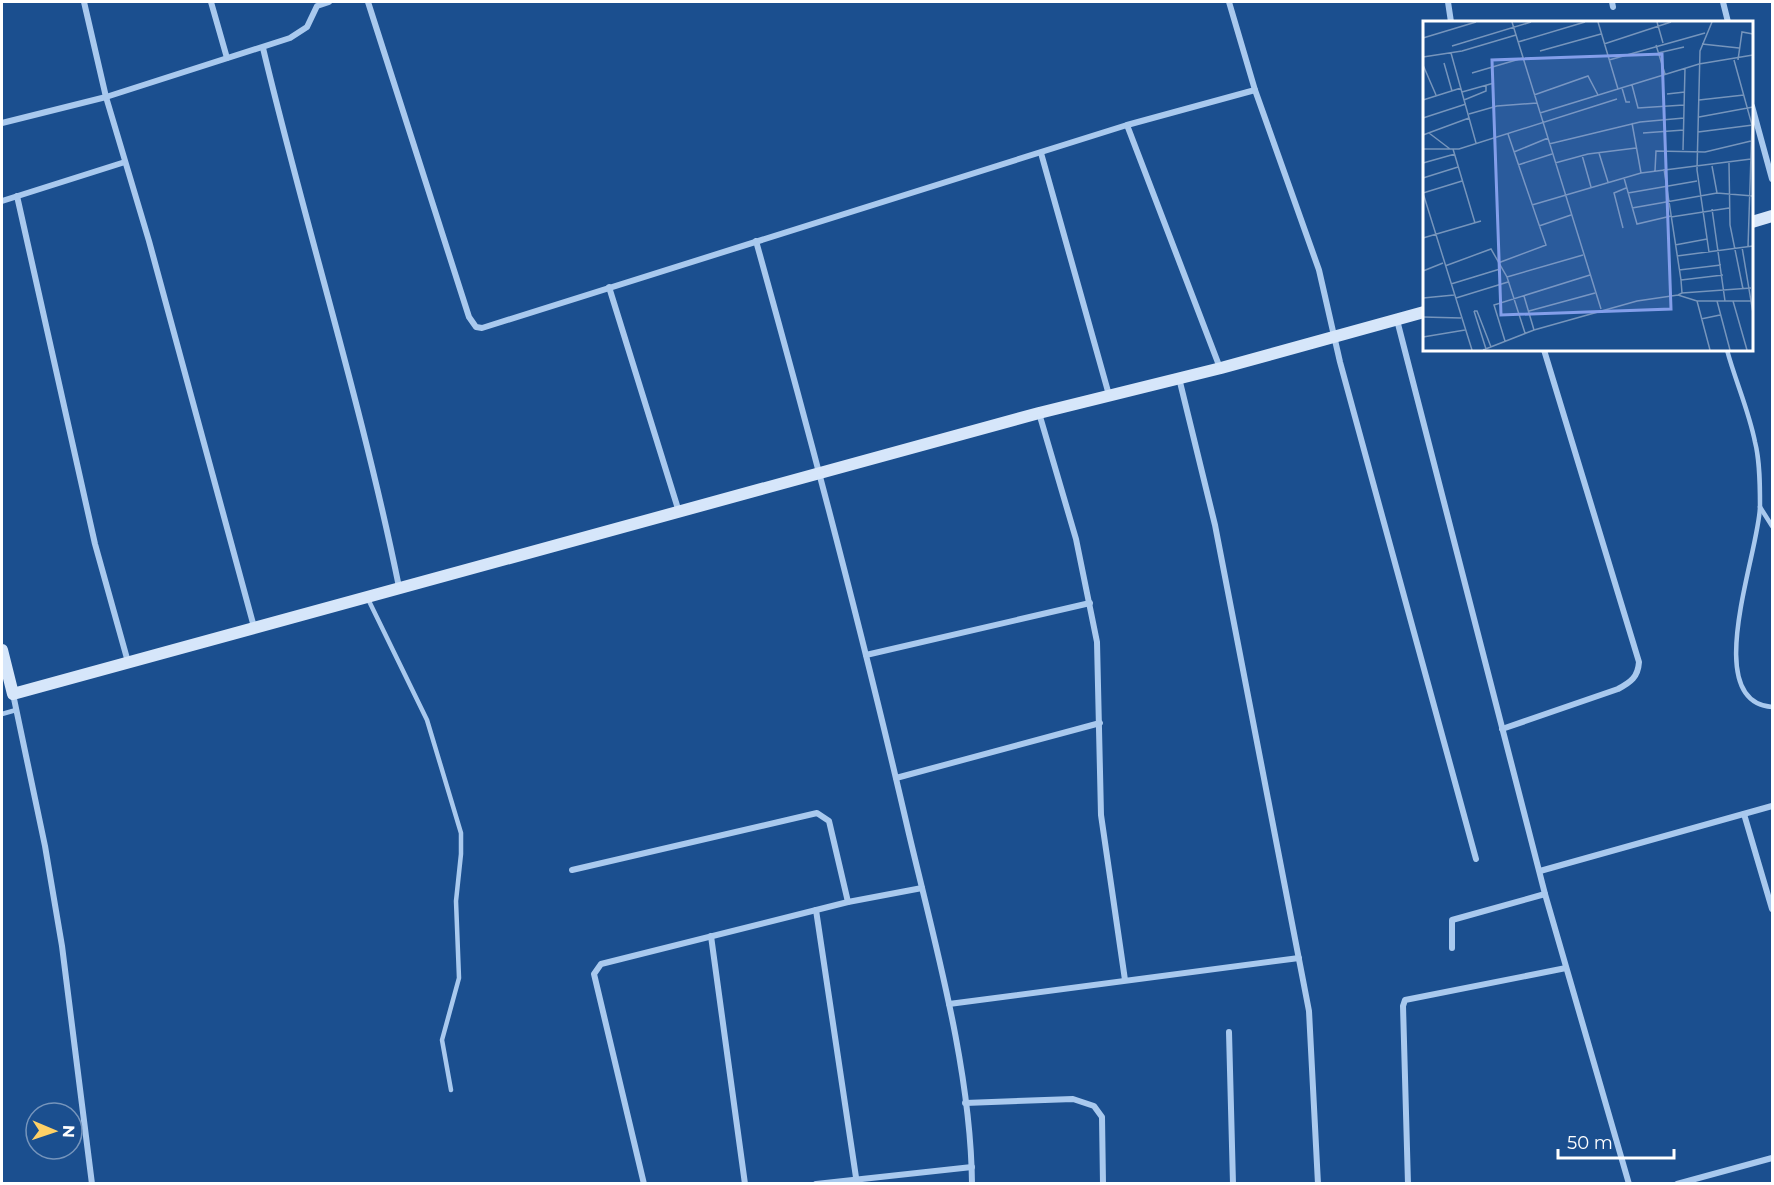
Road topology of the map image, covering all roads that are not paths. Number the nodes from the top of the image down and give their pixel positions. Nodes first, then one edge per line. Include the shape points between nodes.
1 (84, 2) edge
2 (211, 2) edge
3 (329, 2) edge
4 (368, 2) edge
5 (1229, 2) edge
6 (1448, 2) edge
7 (1723, 2) edge
8 (317, 4) edge
9 (1451, 21) edge
10 (1728, 21) edge
11 (263, 48) junction
12 (227, 58) junction
13 (1255, 90) junction
14 (106, 97) junction
15 (1753, 109) edge
16 (2, 123) edge
17 (1127, 125) junction
18 (1041, 153) junction
19 (125, 162) junction
20 (1773, 179) edge
21 (17, 196) junction
22 (2, 201) edge
23 (1773, 216) edge
24 (1753, 222) edge
25 (756, 241) junction
26 (609, 287) junction
27 (1423, 313) edge
28 (1397, 320) junction
29 (1334, 338) junction
30 (1544, 351) edge
31 (1727, 351) edge
32 (1221, 368) junction
33 (1179, 378) junction
34 (1109, 396) junction
35 (1039, 413) junction
36 (821, 473) junction
37 (1760, 507) junction
38 (680, 513) junction
39 (1773, 526) edge
40 (399, 587) junction
41 (367, 596) junction
42 (1090, 603) junction
43 (254, 627) junction
44 (2, 650) edge
45 (866, 655) junction
46 (128, 662) junction
47 (5, 678) edge
48 (13, 694) junction
49 (1773, 707) edge
50 (16, 710) junction
51 (2, 714) edge
52 (1100, 723) junction
53 (1502, 729) junction
54 (896, 778) junction
55 (1773, 806) edge
56 (1744, 814) junction
57 (1476, 859) dead end
58 (572, 870) dead end
59 (1540, 871) junction
60 (922, 888) junction
61 (1545, 894) junction
62 (848, 902) junction
63 (1773, 909) edge
64 (816, 910) junction
65 (711, 936) junction
66 (1452, 948) dead end
67 (1299, 958) junction
68 (1566, 968) junction
69 (1125, 980) junction
70 (949, 1004) junction
71 (1229, 1032) dead end
72 (451, 1090) dead end
73 (964, 1103) junction
74 (1773, 1158) edge
75 (972, 1167) junction
76 (856, 1181) edge
77 (92, 1184) edge
78 (644, 1184) edge
79 (745, 1184) edge
80 (816, 1184) edge
81 (972, 1184) edge
82 (1103, 1184) edge
83 (1233, 1184) edge
84 (1318, 1184) edge
85 (1408, 1184) edge
86 (1629, 1184) edge
87 (1677, 1184) edge

1 - 14 street
2 - 12 street
3 - 8 street
4 - 26 street via 471,323 482,328
5 - 13 street
6 - 9 street
7 - 10 street
8 - 11 street via 300,33
11 - 12 street
11 - 40 street via 384,514
12 - 14 street
13 - 17 street
13 - 29 street via 1318,270
14 - 16 street
14 - 19 street
15 - 20 street
17 - 18 street
17 - 32 street
18 - 25 street
18 - 34 street
19 - 21 street
19 - 43 street
21 - 22 street
21 - 46 street via 95,544
23 - 24 street
25 - 26 street
25 - 36 street
26 - 38 street
27 - 28 street
28 - 29 street
28 - 53 street
29 - 32 street
29 - 57 street
30 - 53 street via 1639,662 1638,674 1618,689
31 - 37 lane via 1755,440
32 - 33 street
33 - 34 street
33 - 67 street via 1215,525
34 - 35 street
35 - 36 street
35 - 42 street via 1076,539
36 - 38 street
36 - 45 street
37 - 39 lane
37 - 49 lane via 1735,667 1740,688 1747,697 1760,706
38 - 40 street
40 - 41 street
41 - 43 street
41 - 72 lane via 427,720 460,832 456,901 459,978 442,1040
42 - 45 street
42 - 52 street via 1097,642
43 - 46 street
44 - 47 street
45 - 54 street
46 - 48 street
47 - 48 street
48 - 50 street
50 - 51 lane
50 - 77 street via 62,946
52 - 54 street
52 - 69 street via 1101,815
53 - 59 street
54 - 60 street
55 - 56 street
56 - 59 street
56 - 63 street
58 - 62 street via 817,813 829,821
59 - 61 street
60 - 62 street
60 - 70 street
61 - 66 street via 1452,920
61 - 68 street
62 - 64 street
64 - 65 street
64 - 76 street
65 - 78 street via 600,964 594,974
65 - 79 street
67 - 69 street
67 - 84 street via 1309,1011
68 - 85 street via 1405,1000 1402,1006
68 - 86 street
69 - 70 street
70 - 73 street
71 - 83 street
73 - 75 street
73 - 82 street via 1073,1100 1094,1106 1102,1118
74 - 87 street
75 - 76 street
75 - 81 street
76 - 80 street

